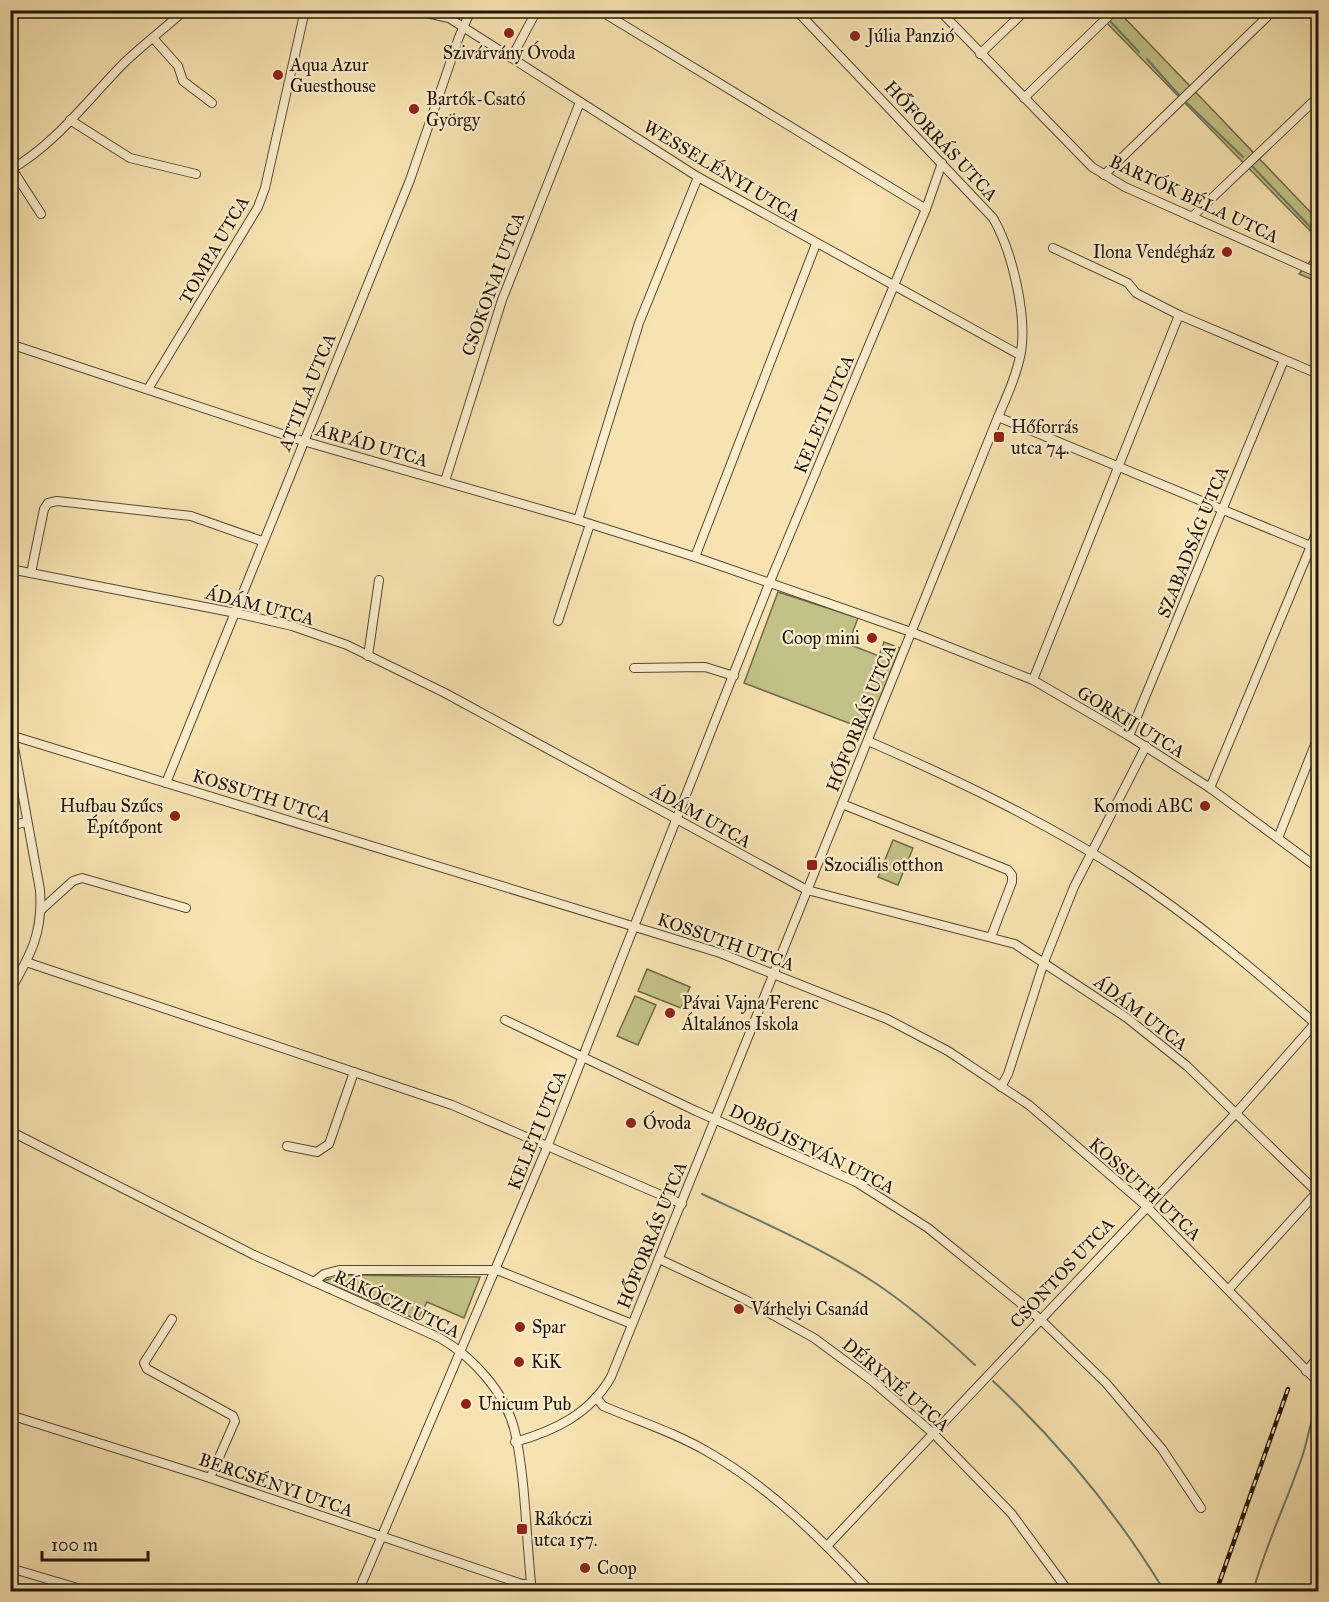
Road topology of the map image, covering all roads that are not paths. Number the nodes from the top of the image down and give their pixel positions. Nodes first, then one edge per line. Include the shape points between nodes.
1 (13, 10) edge
2 (184, 10) edge
3 (305, 10) edge
4 (413, 10) edge
5 (471, 10) edge
6 (537, 10) edge
7 (599, 10) edge
8 (939, 10) edge
9 (1026, 10) edge
10 (1115, 10) edge
11 (1274, 10) edge
12 (798, 11) edge
13 (10, 24) edge
14 (464, 27) junction
15 (153, 38) junction
16 (980, 54) junction
17 (512, 57) junction
18 (1318, 96) edge
19 (1024, 98) junction
20 (580, 102) junction
21 (212, 103) dead end
22 (70, 120) junction
23 (942, 163) junction
24 (11, 170) edge
25 (196, 174) dead end
26 (1104, 175) junction
27 (698, 177) junction
28 (926, 209) junction
29 (41, 214) dead end
30 (1192, 217) junction
31 (816, 244) junction
32 (1053, 248) dead end
33 (1317, 270) edge
34 (895, 284) junction
35 (1179, 315) junction
36 (10, 344) edge
37 (1020, 355) junction
38 (1284, 360) junction
39 (1318, 374) edge
40 (148, 389) junction
41 (998, 417) junction
42 (303, 441) junction
43 (1118, 466) junction
44 (445, 481) junction
45 (1223, 510) junction
46 (578, 520) junction
47 (590, 524) junction
48 (1318, 529) edge
49 (262, 542) junction
50 (1315, 548) edge
51 (694, 557) junction
52 (10, 569) edge
53 (31, 573) junction
54 (379, 580) dead end
55 (769, 584) junction
56 (236, 613) junction
57 (558, 621) dead end
58 (911, 632) junction
59 (368, 656) junction
60 (634, 668) dead end
61 (734, 676) junction
62 (1033, 680) junction
63 (11, 735) edge
64 (1129, 735) junction
65 (1318, 737) edge
66 (868, 741) junction
67 (1146, 746) junction
68 (166, 783) junction
69 (1210, 788) junction
70 (842, 804) junction
71 (676, 820) junction
72 (26, 822) junction
73 (10, 826) edge
74 (1278, 838) junction
75 (1090, 853) junction
76 (1318, 868) edge
77 (807, 890) junction
78 (186, 908) dead end
79 (41, 909) junction
80 (634, 927) junction
81 (991, 937) junction
82 (26, 962) junction
83 (1044, 962) junction
84 (774, 972) junction
85 (10, 991) edge
86 (505, 1020) dead end
87 (1317, 1023) edge
88 (583, 1056) junction
89 (354, 1072) junction
90 (1001, 1086) junction
91 (1237, 1112) junction
92 (715, 1119) junction
93 (10, 1131) edge
94 (548, 1145) junction
95 (287, 1146) dead end
96 (1318, 1192) edge
97 (682, 1204) junction
98 (1146, 1206) junction
99 (659, 1259) junction
100 (496, 1270) junction
101 (314, 1282) junction
102 (1229, 1288) junction
103 (172, 1319) dead end
104 (1040, 1319) junction
105 (632, 1324) junction
106 (460, 1351) junction
107 (1318, 1358) edge
108 (1306, 1371) junction
109 (1318, 1382) edge
110 (596, 1397) junction
111 (10, 1415) edge
112 (934, 1434) junction
113 (515, 1442) junction
114 (210, 1478) junction
115 (1201, 1508) dead end
116 (382, 1537) junction
117 (827, 1546) junction
118 (10, 1568) edge
119 (531, 1588) edge
120 (91, 1592) edge
121 (358, 1592) edge
122 (871, 1592) edge
123 (1069, 1592) edge

1 - 13 street
2 - 15 street
3 - 40 street, TOMPA UTCA via 258,207
4 - 14 street, WESSELÉNYI UTCA via 449,18
5 - 14 street, ATTILA UTCA
6 - 17 street
7 - 28 street
8 - 16 street, BARTÓK BÉLA UTCA
9 - 16 street
10 - 19 street
11 - 26 street
12 - 23 street, HŐFORRÁS UTCA
14 - 17 street, WESSELÉNYI UTCA
14 - 42 street, ATTILA UTCA via 410,180
15 - 21 street via 178,66 183,81
15 - 22 street
16 - 19 street, BARTÓK BÉLA UTCA
17 - 20 street, WESSELÉNYI UTCA
18 - 30 street
19 - 26 street, BARTÓK BÉLA UTCA via 1082,158
20 - 27 street, WESSELÉNYI UTCA
20 - 44 street, CSOKONAI UTCA via 502,300
22 - 24 street
22 - 25 street via 130,158
23 - 28 street, KELETI UTCA
23 - 37 street, HŐFORRÁS UTCA via 987,210 1003,238 1022,317
24 - 29 street
26 - 30 street, BARTÓK BÉLA UTCA
27 - 31 street, WESSELÉNYI UTCA
27 - 46 street via 639,323
28 - 34 street, KELETI UTCA
30 - 33 street, BARTÓK BÉLA UTCA
31 - 34 street, WESSELÉNYI UTCA
31 - 51 street
32 - 35 street via 1128,283 1136,294
34 - 37 street, WESSELÉNYI UTCA
34 - 55 street, KELETI UTCA
35 - 38 street
35 - 43 street
36 - 40 street, ÁRPÁD UTCA
37 - 41 street, HŐFORRÁS UTCA
38 - 39 street
38 - 45 street, SZABADSÁG UTCA
40 - 42 street, ÁRPÁD UTCA
41 - 43 street
41 - 58 street, HŐFORRÁS UTCA
42 - 44 street, ÁRPÁD UTCA
42 - 49 street, ATTILA UTCA
43 - 45 street
43 - 62 street
44 - 46 street, ÁRPÁD UTCA
45 - 50 street
45 - 64 street, SZABADSÁG UTCA
46 - 47 street, ÁRPÁD UTCA
47 - 51 street, ÁRPÁD UTCA
47 - 57 street
48 - 50 street
49 - 53 street via 191,516 57,501 48,503 44,509
49 - 56 street, ATTILA UTCA
50 - 69 street
51 - 55 street, ÁRPÁD UTCA
52 - 53 street, ÁDÁM UTCA
53 - 56 street, ÁDÁM UTCA
54 - 59 street
55 - 58 street, ÁRPÁD UTCA
55 - 61 street, KELETI UTCA
56 - 59 street, ÁDÁM UTCA via 292,626
56 - 68 street, ATTILA UTCA
58 - 62 street, GORKIJ UTCA
58 - 66 street, HŐFORRÁS UTCA
59 - 71 street, ÁDÁM UTCA via 445,693
60 - 61 street via 705,667
61 - 71 street, KELETI UTCA
62 - 64 street, GORKIJ UTCA
63 - 68 street, KOSSUTH UTCA
63 - 72 street
64 - 67 street, GORKIJ UTCA
65 - 74 street
66 - 70 street, HŐFORRÁS UTCA
66 - 75 street via 973,787
67 - 69 street, GORKIJ UTCA
67 - 75 street
68 - 80 street, KOSSUTH UTCA
69 - 74 street, GORKIJ UTCA
70 - 77 street, HŐFORRÁS UTCA
70 - 81 street via 1008,870 1012,882
71 - 77 street, ÁDÁM UTCA
71 - 80 street, KELETI UTCA
72 - 73 street
72 - 79 street
74 - 76 street, GORKIJ UTCA
75 - 83 street
75 - 87 street via 1220,943
77 - 81 street, ÁDÁM UTCA
77 - 84 street, HŐFORRÁS UTCA
78 - 79 street via 82,878 73,881
79 - 82 street via 38,935
80 - 84 street, KOSSUTH UTCA
80 - 88 street, KELETI UTCA
81 - 83 street, ÁDÁM UTCA via 1015,944
82 - 85 street
82 - 89 street
83 - 90 street
83 - 91 street, ÁDÁM UTCA via 1127,1018
84 - 90 street, KOSSUTH UTCA via 887,1019 948,1051
84 - 92 street, HŐFORRÁS UTCA
86 - 88 street, DOBÓ ISTVÁN UTCA
87 - 91 street, CSONTOS UTCA
88 - 92 street, DOBÓ ISTVÁN UTCA
88 - 94 street, KELETI UTCA
89 - 94 street via 452,1105
89 - 95 street via 329,1144 317,1152
90 - 98 street, KOSSUTH UTCA via 1029,1105
91 - 96 street, ÁDÁM UTCA
91 - 98 street, CSONTOS UTCA
92 - 97 street, HŐFORRÁS UTCA
92 - 104 street, DOBÓ ISTVÁN UTCA via 879,1196 928,1228
93 - 101 street, RÁKÓCZI UTCA via 190,1224
94 - 97 street
94 - 100 street, KELETI UTCA
96 - 102 street
97 - 99 street, HŐFORRÁS UTCA
98 - 102 street, KOSSUTH UTCA
98 - 104 street, CSONTOS UTCA
99 - 105 street, HŐFORRÁS UTCA
99 - 112 street, DÉRYNÉ UTCA via 814,1338
100 - 101 street, RÁKÓCZI UTCA via 339,1270
100 - 105 street, RÁKÓCZI UTCA
100 - 106 street, KELETI UTCA
101 - 106 street, RÁKÓCZI UTCA via 440,1338
102 - 108 street, KOSSUTH UTCA
103 - 114 street via 144,1363 147,1369 233,1416 235,1421
104 - 112 street, CSONTOS UTCA
104 - 115 street, DOBÓ ISTVÁN UTCA via 1133,1413
105 - 110 street, HŐFORRÁS UTCA via 611,1377
106 - 113 street, RÁKÓCZI UTCA via 497,1394 515,1432
106 - 116 street, KELETI UTCA
107 - 108 street
108 - 109 street, KOSSUTH UTCA
110 - 113 street, HŐFORRÁS UTCA via 582,1413
110 - 117 street via 603,1406 707,1451 768,1492
111 - 114 street, BERCSÉNYI UTCA
112 - 117 street, CSONTOS UTCA
112 - 123 street, DÉRYNÉ UTCA via 1011,1513
113 - 119 street, RÁKÓCZI UTCA
114 - 116 street, BERCSÉNYI UTCA
116 - 119 street, BERCSÉNYI UTCA
116 - 121 street, KELETI UTCA
117 - 122 street
118 - 120 street

